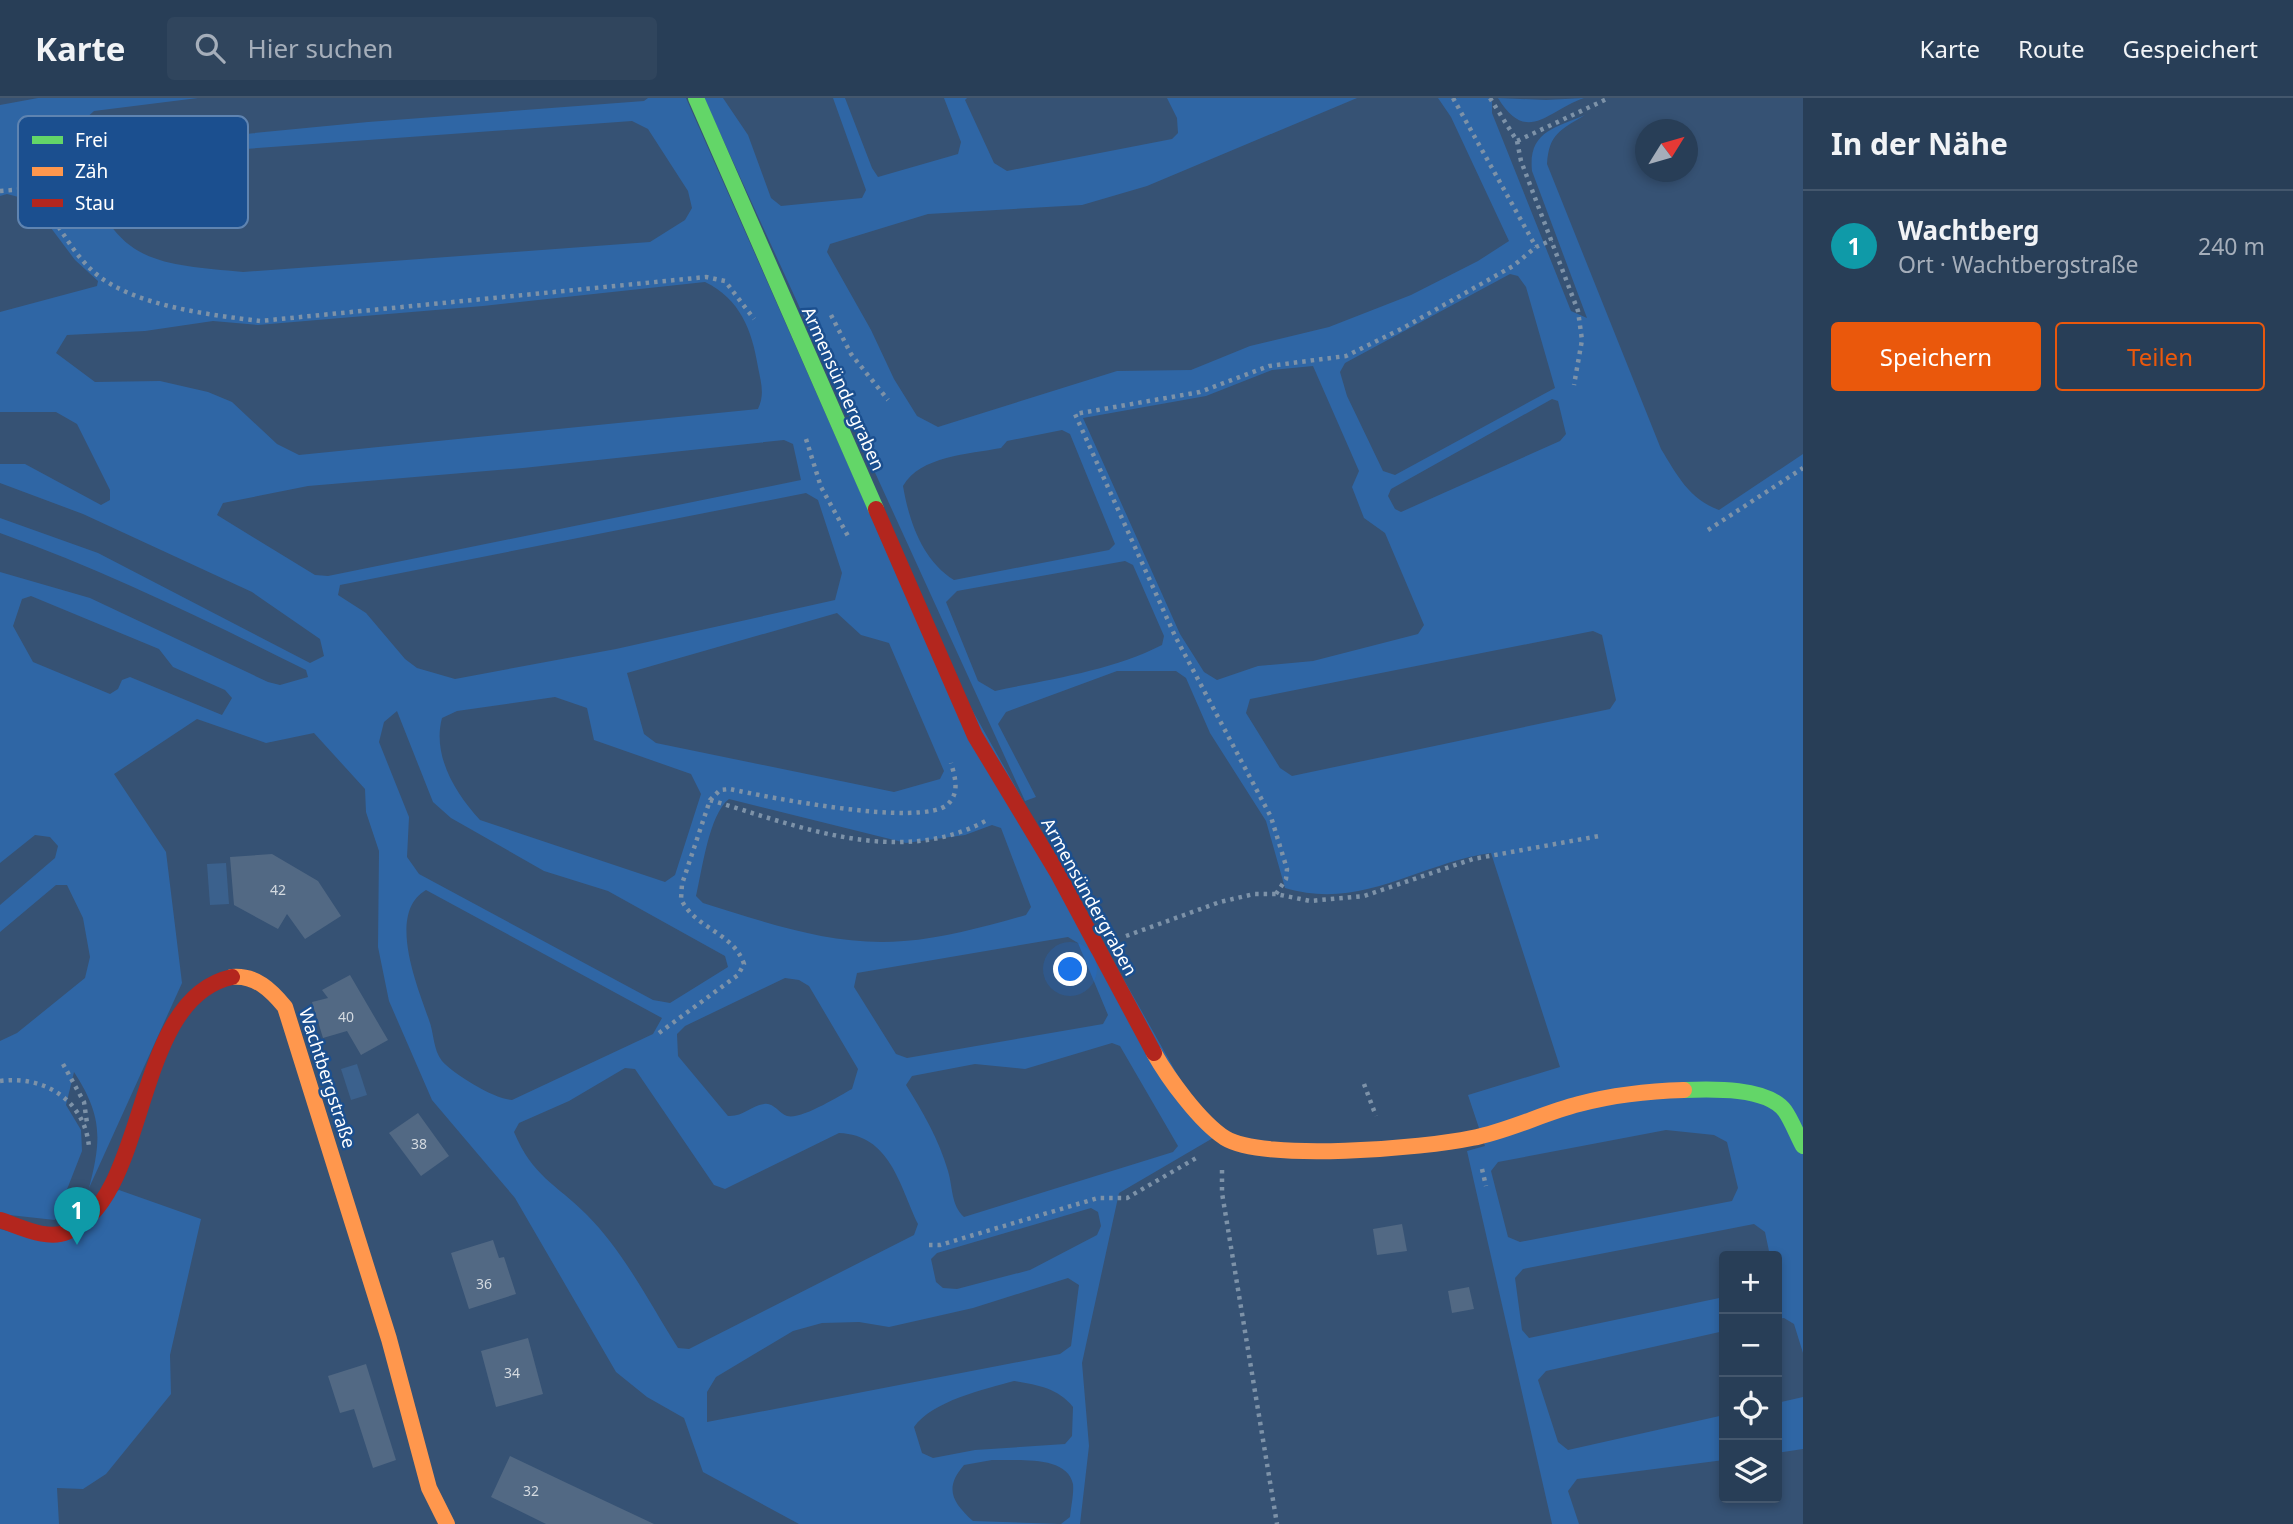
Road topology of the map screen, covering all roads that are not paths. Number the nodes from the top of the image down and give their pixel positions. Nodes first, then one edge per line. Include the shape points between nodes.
1 (696, 98) edge
2 (1803, 1146) edge
3 (0, 1220) edge
4 (447, 1524) edge

1 - 2 street, Armensündergraben via 975,736 1099,948 1161,1066 1225,1138 1257,1149 1306,1152 1436,1143 1474,1138 1578,1104 1646,1091 1714,1089 1769,1097 1784,1110
3 - 4 street, Wachtbergstraße via 47,1234 67,1232 84,1222 98,1208 112,1179 186,1002 213,981 240,975 264,982 285,1007 389,1339 429,1488

